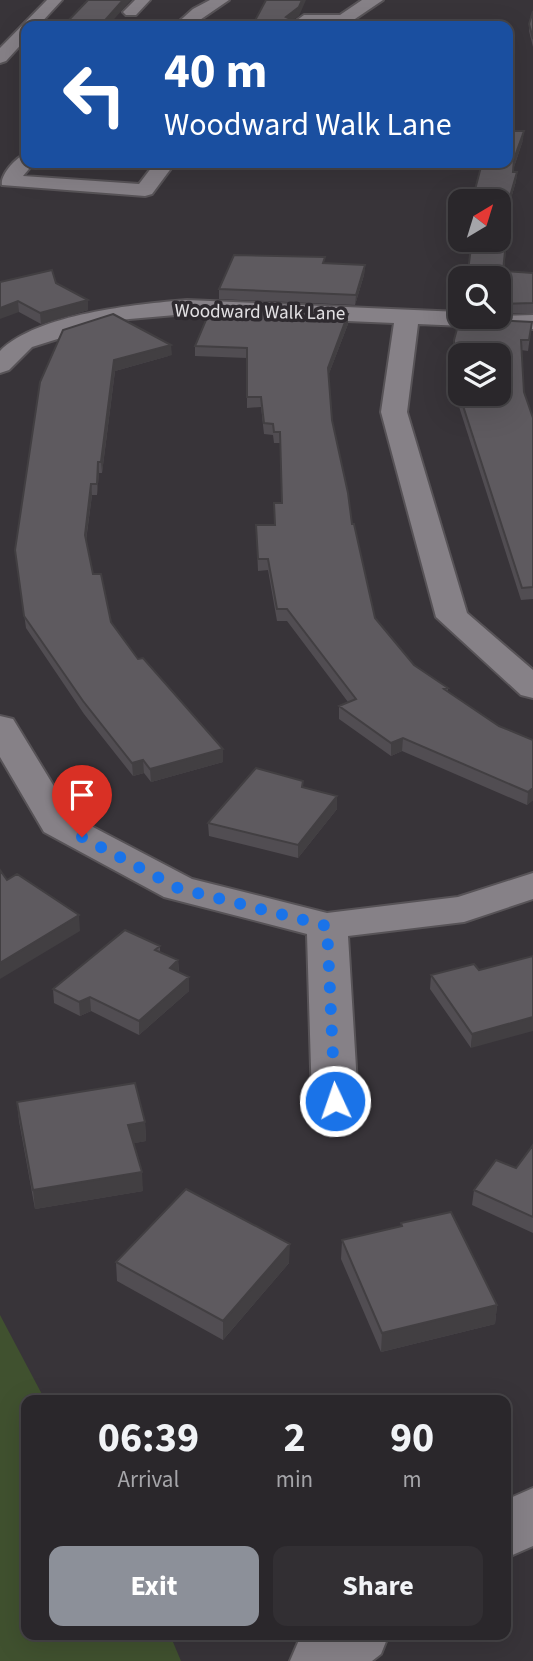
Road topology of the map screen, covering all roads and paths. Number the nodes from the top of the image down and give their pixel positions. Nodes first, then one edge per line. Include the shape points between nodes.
1 (55, 0) edge
2 (143, 0) edge
3 (222, 0) edge
4 (376, 0) edge
5 (131, 12) dead end
6 (35, 21) edge
7 (188, 21) edge
8 (303, 21) edge
9 (7, 44) edge
10 (0, 58) edge
11 (21, 166) edge
12 (161, 168) edge
13 (407, 316) junction
14 (533, 322) edge
15 (0, 365) edge
16 (533, 688) edge
17 (0, 726) edge
18 (533, 884) edge
19 (327, 926) junction
20 (335, 1101) dead end
21 (533, 1514) edge
22 (511, 1529) edge
23 (351, 1640) edge
24 (321, 1661) edge

1 - 6 street
2 - 5 street
3 - 7 street
4 - 8 street via 344,20
9 - 10 street
11 - 12 street via 9,181 145,190
13 - 14 street, Woodward Walk Lane
13 - 15 street, Woodward Walk Lane via 187,307 116,313 23,342
13 - 16 street via 394,412 452,617
17 - 19 street via 58,824 178,888
18 - 19 street via 464,909
19 - 20 street
21 - 22 street
23 - 24 street

